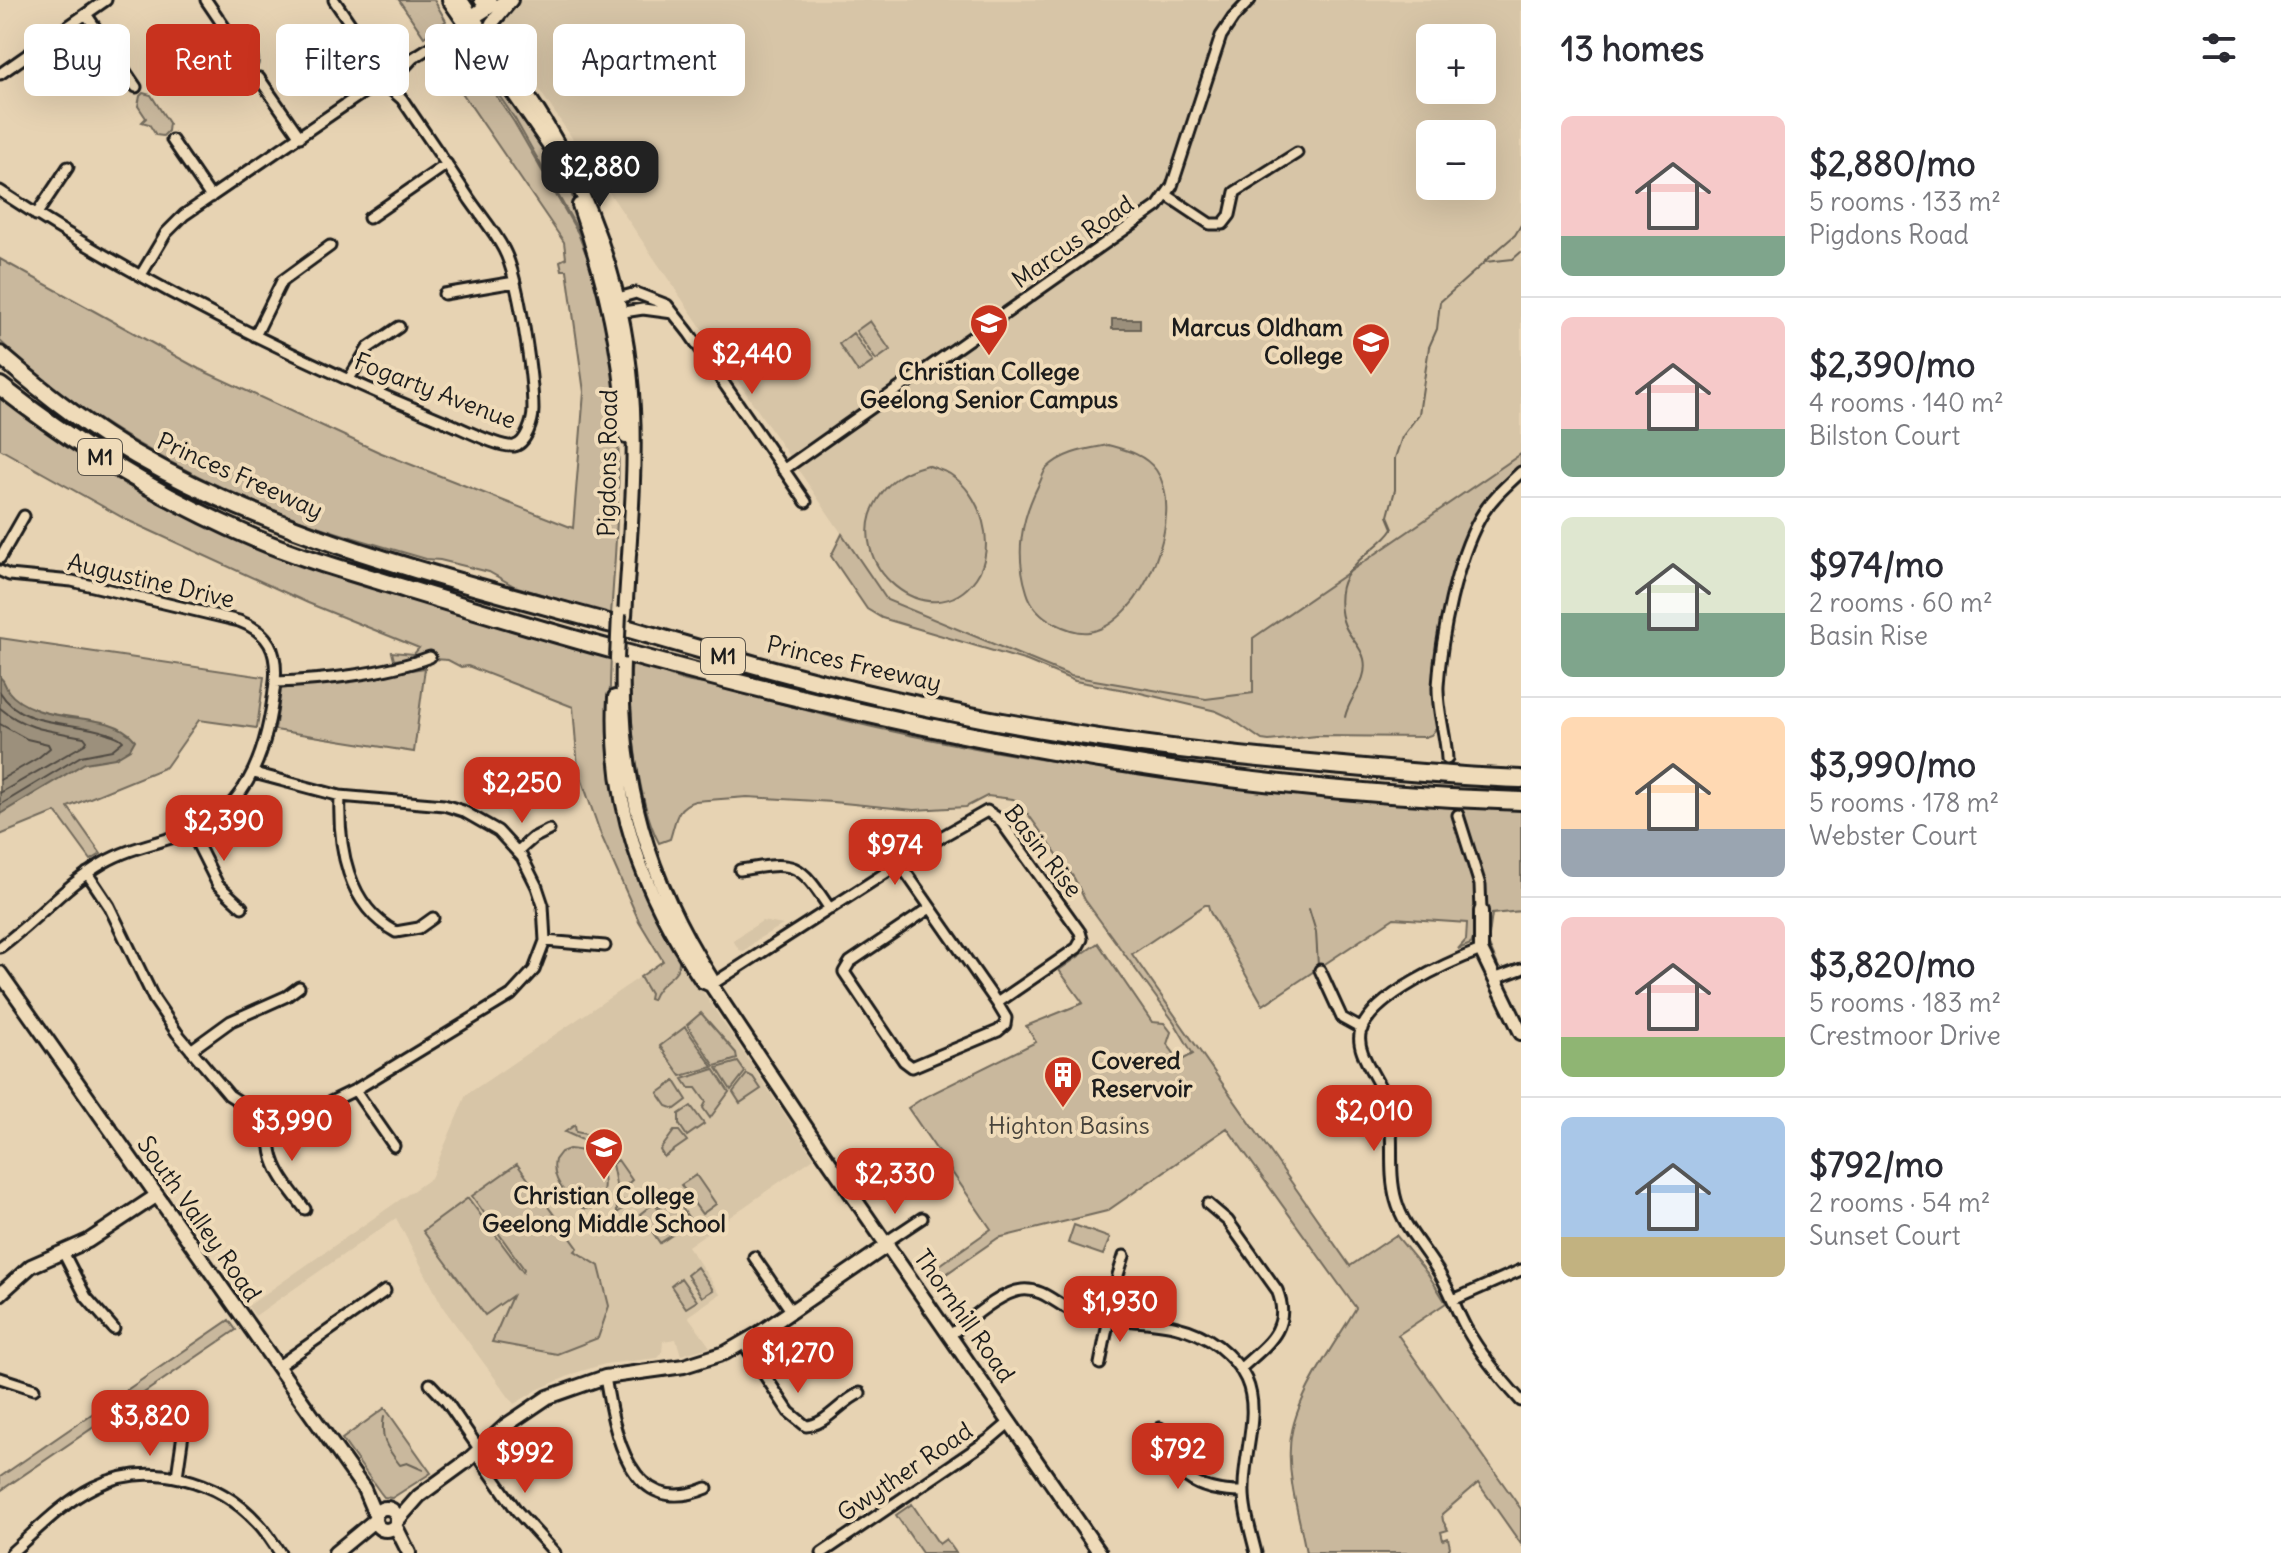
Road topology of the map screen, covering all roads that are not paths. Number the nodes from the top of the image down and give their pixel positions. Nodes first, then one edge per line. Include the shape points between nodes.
1 (106, 0) edge
2 (206, 0) edge
3 (334, 0) edge
4 (449, 0) edge
5 (461, 0) edge
6 (486, 0) edge
7 (504, 0) edge
8 (511, 0) edge
9 (1250, 0) edge
10 (86, 14) junction
11 (470, 19) junction
12 (222, 24) edge
13 (350, 24) edge
14 (463, 24) edge
15 (474, 24) edge
16 (492, 24) edge
17 (425, 50) edge
18 (413, 58) junction
19 (409, 59) edge
20 (409, 62) edge
21 (0, 74) edge
22 (260, 79) edge
23 (136, 87) dead end
24 (358, 96) edge
25 (398, 96) edge
26 (401, 96) edge
27 (509, 96) edge
28 (526, 96) edge
29 (402, 99) junction
30 (300, 137) junction
31 (545, 139) junction
32 (172, 140) dead end
33 (1297, 153) dead end
34 (447, 164) junction
35 (68, 167) dead end
36 (0, 191) edge
37 (1168, 196) junction
38 (211, 197) junction
39 (36, 215) junction
40 (369, 218) dead end
41 (330, 246) dead end
42 (141, 275) junction
43 (515, 282) junction
44 (444, 294) dead end
45 (614, 306) junction
46 (673, 313) junction
47 (399, 327) dead end
48 (255, 336) junction
49 (0, 355) edge
50 (349, 379) junction
51 (0, 386) edge
52 (783, 470) junction
53 (1521, 472) edge
54 (806, 502) dead end
55 (24, 516) dead end
56 (0, 558) edge
57 (0, 571) edge
58 (622, 615) joint
59 (430, 657) dead end
60 (275, 682) junction
61 (1447, 759) dead end
62 (254, 773) junction
63 (1521, 779) edge
64 (340, 796) junction
65 (1521, 801) edge
66 (1458, 815) tunnel mouth
67 (549, 830) dead end
68 (191, 831) junction
69 (517, 852) junction
70 (900, 864) junction
71 (740, 870) dead end
72 (87, 873) junction
73 (242, 907) dead end
74 (930, 908) junction
75 (830, 909) junction
76 (1481, 911) joint
77 (433, 918) dead end
78 (545, 941) junction
79 (605, 946) dead end
80 (0, 947) edge
81 (1481, 950) junction
82 (1521, 969) edge
83 (1320, 970) dead end
84 (0, 973) edge
85 (1494, 979) junction
86 (711, 985) junction
87 (299, 987) dead end
88 (997, 1003) junction
89 (1362, 1029) junction
90 (1521, 1033) edge
91 (191, 1050) junction
92 (355, 1090) junction
93 (273, 1118) junction
94 (394, 1146) dead end
95 (156, 1196) junction
96 (1208, 1204) dead end
97 (305, 1209) dead end
98 (922, 1218) dead end
99 (887, 1244) junction
100 (63, 1252) junction
101 (1124, 1256) dead end
102 (754, 1257) dead end
103 (1521, 1270) edge
104 (385, 1291) dead end
105 (0, 1294) edge
106 (1453, 1300) junction
107 (792, 1312) junction
108 (1112, 1318) junction
109 (114, 1329) dead end
110 (950, 1335) junction
111 (744, 1344) junction
112 (1100, 1364) dead end
113 (277, 1367) junction
114 (1240, 1369) junction
115 (605, 1377) junction
116 (0, 1378) edge
117 (430, 1384) dead end
118 (34, 1389) dead end
119 (860, 1393) dead end
120 (1521, 1401) edge
121 (185, 1420) dead end
122 (1010, 1422) junction
123 (1160, 1428) dead end
124 (478, 1451) junction
125 (177, 1476) junction
126 (707, 1488) dead end
127 (1243, 1492) junction
128 (385, 1520) junction
129 (408, 1551) edge
130 (11, 1553) edge
131 (280, 1553) edge
132 (335, 1553) edge
133 (555, 1553) edge
134 (822, 1553) edge
135 (1100, 1553) edge
136 (1256, 1553) edge

1 - 10 street
2 - 12 street
3 - 13 street
4 - 11 street, Pigdons Road
5 - 11 street, Pigdons Road
6 - 11 street
7 - 11 street
8 - 16 street
9 - 37 street, Marcus Road via 1221,36
10 - 21 street via 6,63
10 - 23 street
11 - 14 street
11 - 15 street, Pigdons Road
11 - 31 street, Pigdons Road
17 - 18 street
18 - 19 street
18 - 20 street
22 - 30 street
24 - 30 street
25 - 29 street
26 - 29 street
27 - 31 street
28 - 45 street, Pigdons Road via 573,174 600,238
29 - 34 street, Fogarty Avenue
30 - 38 street
31 - 45 street, Pigdons Road via 576,197
32 - 38 street
33 - 37 street via 1235,192 1223,224 1210,224
34 - 40 street
34 - 43 street, Fogarty Avenue via 505,251
35 - 39 street
36 - 39 street, Fogarty Avenue
37 - 52 street, Marcus Road
38 - 42 street via 173,225
39 - 42 street, Fogarty Avenue
41 - 48 street via 282,281
42 - 48 street, Fogarty Avenue
43 - 44 street
43 - 50 street, Fogarty Avenue via 533,411 518,445 493,441
45 - 46 street
45 - 46 street via 640,293 665,303
45 - 58 street, Pigdons Road via 628,348 633,420
46 - 52 street
47 - 50 street via 368,348
48 - 50 street, Fogarty Avenue
49 - 63 highway, Princes Freeway / M1 via 61,406 136,455 217,496 309,535 691,648 894,700 1078,736 1232,756
51 - 65 highway, Princes Freeway / M1 via 118,468 256,539 386,583 662,663 873,717 1125,765 1333,791
52 - 54 street
53 - 61 street via 1480,519 1448,614 1438,689
55 - 56 street
57 - 60 street, Augustine Drive via 72,581 251,625 272,644
58 - 86 street, Thornhill Road via 626,760 640,826 673,914
59 - 60 street
60 - 62 street, Augustine Drive
62 - 64 street
62 - 68 street, Augustine Drive via 228,806
64 - 69 street via 463,811 498,831
64 - 77 street via 342,854 366,906 396,932 419,928
66 - 76 street via 1480,885
67 - 69 street
68 - 72 street, Augustine Drive via 121,853
68 - 73 street via 218,885
69 - 78 street via 540,896
70 - 74 street
70 - 75 street, Basin Rise
70 - 88 street, Basin Rise via 982,812 991,812 1080,932 1077,948
71 - 75 street via 793,867 807,875
72 - 80 street, Augustine Drive
72 - 91 street via 154,999
74 - 88 street
74 - 88 street via 846,965 845,977 904,1061 912,1067 998,1031 1006,1018
75 - 86 street, Basin Rise
76 - 81 street
78 - 79 street
78 - 92 street via 534,970 511,995
81 - 85 street
81 - 89 street via 1411,983
82 - 85 street
83 - 89 street via 1342,1018
84 - 95 street, South Valley Road
85 - 90 street
86 - 99 street, Thornhill Road
87 - 91 street via 231,1021
89 - 106 street via 1361,1051 1388,1105 1398,1207
91 - 93 street via 241,1105
92 - 93 street via 310,1112
92 - 94 street
93 - 97 street via 269,1149
95 - 100 street
95 - 113 street, South Valley Road
96 - 114 street via 1228,1221 1282,1302 1274,1337
98 - 99 street
99 - 107 street
99 - 110 street, Thornhill Road
100 - 105 street via 31,1266
100 - 109 street via 86,1297
101 - 108 street
102 - 107 street
103 - 106 street
104 - 113 street
106 - 120 street via 1483,1356
107 - 111 street
108 - 110 street via 1075,1312 1044,1293 1025,1290 1009,1293
108 - 112 street
108 - 114 street via 1185,1328 1207,1338
110 - 122 street, Thornhill Road
111 - 115 street via 684,1366
111 - 119 street via 789,1412 806,1426
113 - 128 street, South Valley Road
114 - 127 street via 1254,1413
115 - 124 street via 526,1410
115 - 126 street via 616,1436 638,1477 678,1497
116 - 118 street
117 - 124 street
121 - 125 street
122 - 134 street, Gwyther Road
122 - 135 street, Thornhill Road
123 - 127 street via 1170,1457 1195,1484
124 - 128 street
124 - 133 street via 517,1511
125 - 130 street via 121,1478 96,1486
125 - 131 street via 241,1506
127 - 136 street
128 - 129 street, South Valley Road
128 - 132 street

